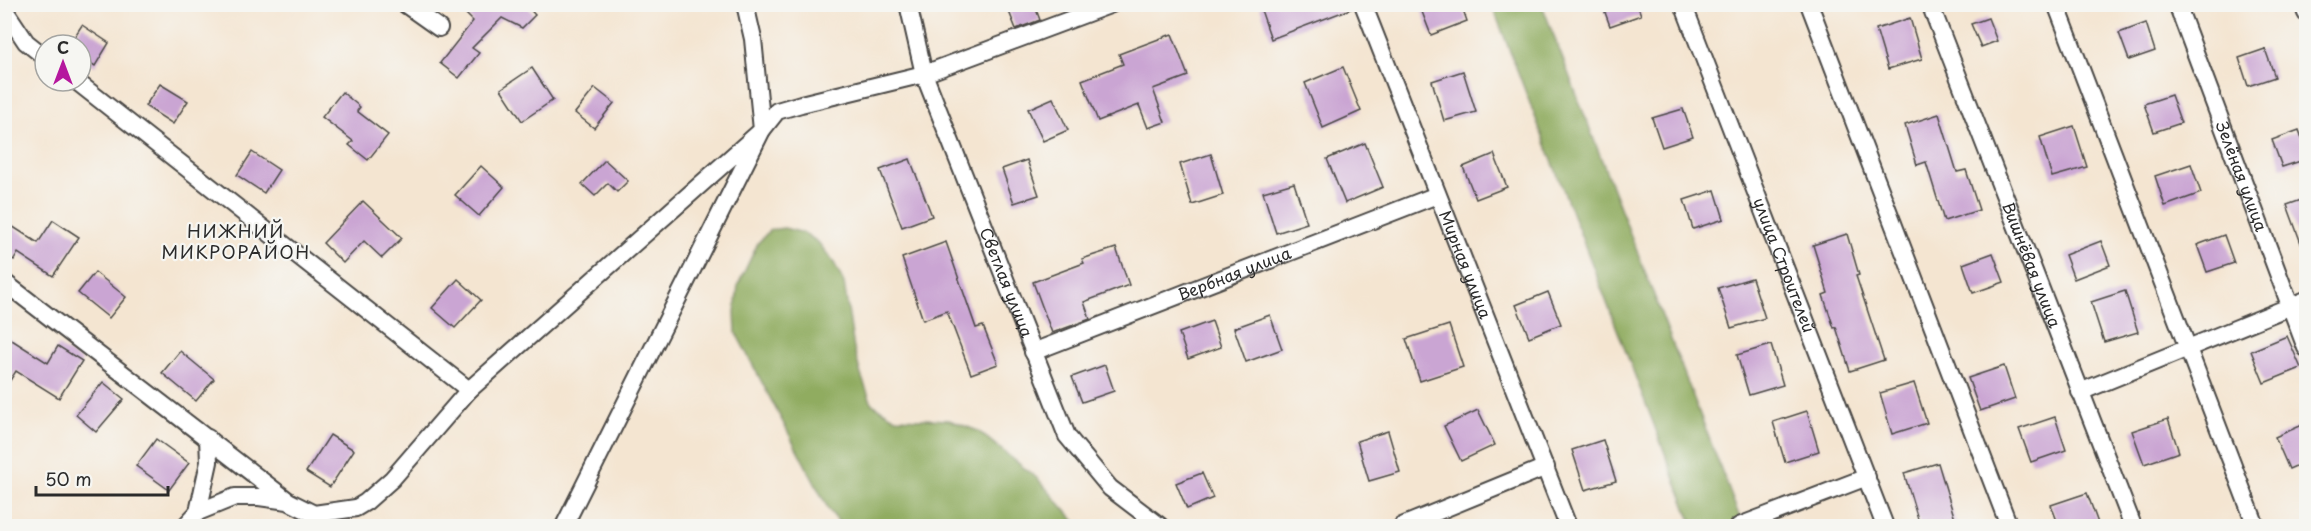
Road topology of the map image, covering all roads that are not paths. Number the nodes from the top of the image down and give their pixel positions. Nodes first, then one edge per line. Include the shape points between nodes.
1 (405, 4) edge
2 (745, 4) edge
3 (908, 4) edge
4 (1112, 4) edge
5 (1363, 4) edge
6 (1683, 4) edge
7 (1809, 4) edge
8 (1930, 4) edge
9 (2056, 4) edge
10 (2177, 4) edge
11 (2303, 4) edge
12 (4, 9) edge
13 (2307, 13) edge
14 (438, 28) dead end
15 (33, 48) edge
16 (924, 74) junction
17 (91, 93) edge
18 (762, 130) junction
19 (1437, 195) junction
20 (4, 282) edge
21 (2307, 300) edge
22 (2290, 306) junction
23 (2187, 348) junction
24 (2307, 348) edge
25 (1033, 352) junction
26 (469, 390) junction
27 (2080, 392) junction
28 (208, 438) junction
29 (1546, 467) junction
30 (1867, 477) junction
31 (288, 501) junction
32 (198, 512) junction
33 (185, 526) edge
34 (564, 526) edge
35 (1160, 526) edge
36 (1402, 526) edge
37 (1568, 526) edge
38 (1739, 526) edge
39 (1885, 526) edge
40 (2009, 526) edge
41 (2133, 526) edge
42 (2256, 526) edge

1 - 14 street
2 - 18 street via 753,39
3 - 16 street, Светлая улица
4 - 16 street
5 - 19 street, Мирная улица
6 - 30 street, улица Строителей
7 - 40 street
8 - 27 street, Вишнёвая улица
9 - 23 street
10 - 22 street, Зелёная улица
11 - 13 street
12 - 15 street
16 - 18 street via 777,111
16 - 25 street, Светлая улица
17 - 26 street
18 - 26 street
18 - 34 street
19 - 25 street, Вербная улица
19 - 29 street, Мирная улица
20 - 28 street
21 - 22 street
22 - 23 street
22 - 24 street, Зелёная улица
23 - 27 street
23 - 42 street
25 - 35 street, Светлая улица via 1068,436 1110,488
26 - 31 street via 392,479 361,505 314,514
27 - 41 street, Вишнёвая улица
28 - 31 street
28 - 32 street via 209,462
29 - 36 street
29 - 37 street, Мирная улица
30 - 38 street
30 - 39 street, улица Строителей
31 - 32 street via 235,497
32 - 33 street

